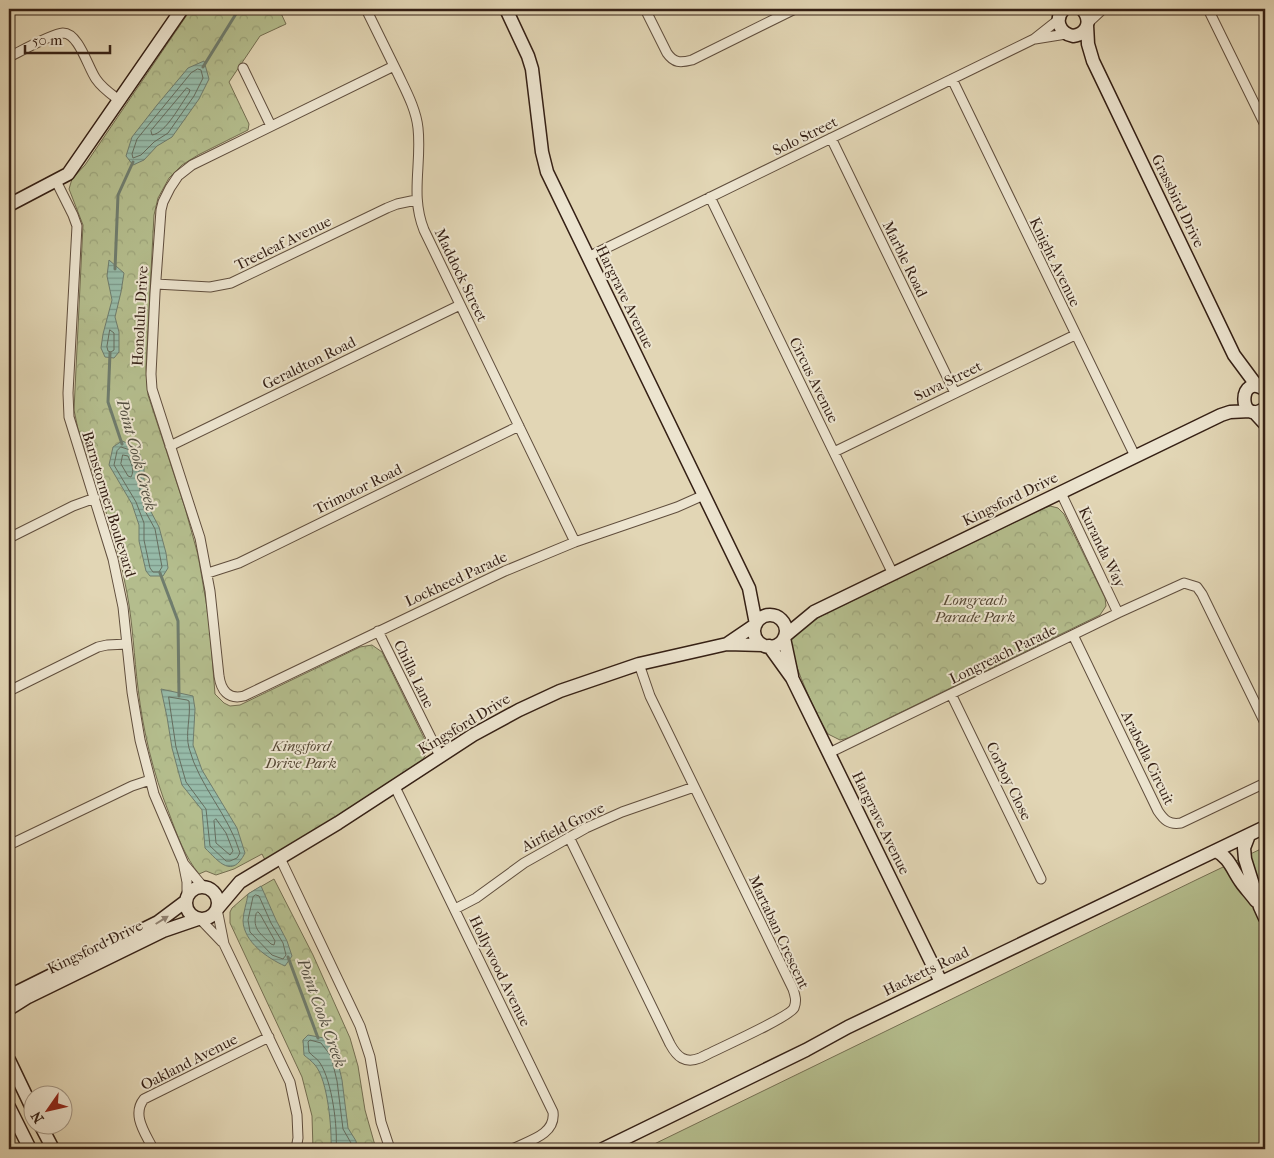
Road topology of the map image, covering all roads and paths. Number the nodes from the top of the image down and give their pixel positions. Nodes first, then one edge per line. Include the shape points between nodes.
1 (182, 9) edge
2 (366, 9) edge
3 (506, 9) edge
4 (645, 9) edge
5 (796, 9) edge
6 (1082, 9) edge
7 (1103, 9) edge
8 (1208, 9) edge
9 (785, 11) edge
10 (1060, 13) edge
11 (1088, 24) junction
12 (1069, 35) junction
13 (1034, 39) junction
14 (9, 57) edge
15 (1093, 62) junction
16 (394, 66) junction
17 (243, 68) dead end
18 (952, 79) junction
19 (119, 100) junction
20 (1264, 120) edge
21 (271, 126) junction
22 (831, 138) junction
23 (56, 181) junction
24 (710, 197) junction
25 (416, 200) junction
26 (9, 205) edge
27 (588, 256) junction
28 (156, 284) junction
29 (460, 305) junction
30 (1075, 335) junction
31 (1234, 356) junction
32 (1262, 387) edge
33 (955, 393) junction
34 (1244, 396) junction
35 (1257, 410) edge
36 (1221, 415) junction
37 (1265, 424) edge
38 (519, 426) junction
39 (170, 446) junction
40 (834, 452) junction
41 (1136, 456) junction
42 (1061, 493) junction
43 (704, 495) junction
44 (95, 498) junction
45 (9, 538) edge
46 (575, 542) junction
47 (208, 573) junction
48 (893, 574) junction
49 (749, 588) junction
50 (814, 612) junction
51 (1118, 613) junction
52 (776, 616) junction
53 (755, 624) junction
54 (378, 631) junction
55 (1073, 636) junction
56 (784, 637) junction
57 (127, 644) junction
58 (727, 644) junction
59 (766, 646) junction
60 (639, 664) junction
61 (792, 678) junction
62 (9, 691) edge
63 (226, 693) joint
64 (951, 694) junction
65 (1265, 723) edge
66 (830, 753) junction
67 (440, 756) junction
68 (150, 780) junction
69 (1265, 783) edge
70 (395, 787) junction
71 (694, 787) junction
72 (1265, 827) edge
73 (1249, 835) junction
74 (569, 837) junction
75 (9, 845) edge
76 (1216, 851) junction
77 (280, 858) junction
78 (183, 862) junction
79 (1041, 879) dead end
80 (240, 882) junction
81 (207, 888) junction
82 (186, 900) junction
83 (217, 908) junction
84 (455, 909) junction
85 (1263, 912) edge
86 (199, 919) junction
87 (224, 944) junction
88 (941, 982) junction
89 (9, 996) edge
90 (9, 1009) edge
91 (269, 1037) junction
92 (9, 1060) edge
93 (22, 1087) edge
94 (9, 1107) edge
95 (46, 1136) edge
96 (30, 1149) edge
97 (53, 1149) edge
98 (153, 1149) edge
99 (296, 1149) edge
100 (390, 1149) edge
101 (512, 1149) edge
102 (603, 1149) edge

1 - 19 street
2 - 16 street, Maddock Street
3 - 27 street, Hargrave Avenue via 532,69 544,160
4 - 9 street via 667,53 678,62 692,60
5 - 9 street
6 - 11 street, Grassbird Drive
7 - 11 street
8 - 20 street
10 - 12 street, Grassbird Drive via 1060,28
10 - 13 street, Solo Street
11 - 12 street via 1082,33
11 - 15 street, Grassbird Drive
12 - 13 street, Solo Street
12 - 15 street, Grassbird Drive
13 - 18 street, Solo Street
14 - 19 street via 59,34 70,35 102,86
15 - 31 street, Grassbird Drive
16 - 21 street, Honolulu Drive
16 - 25 street, Maddock Street via 413,107 418,128
17 - 21 street
18 - 22 street, Solo Street
18 - 30 street, Knight Avenue
19 - 23 street via 76,164
21 - 28 street, Honolulu Drive via 206,157 174,181 161,210
22 - 24 street, Solo Street
22 - 33 street, Marble Road
23 - 26 street
23 - 44 street, Barnstormer Boulevard via 77,226 69,417
24 - 27 street, Solo Street
24 - 40 street, Circus Avenue
25 - 28 street, Treeleaf Avenue via 397,204 231,283 210,287
25 - 29 street, Maddock Street via 424,230
27 - 43 street, Hargrave Avenue
28 - 39 street, Honolulu Drive via 151,382
29 - 38 street, Maddock Street
29 - 39 street, Geraldton Road
30 - 33 street, Suva Street
30 - 41 street, Knight Avenue
31 - 32 street, Grassbird Drive
31 - 34 street, Grassbird Drive
32 - 34 street, Kingsford Drive via 1249,388
33 - 40 street, Suva Street
34 - 35 street, Grassbird Drive via 1245,405
34 - 36 street, Kingsford Drive
35 - 36 street, Kingsford Drive
35 - 37 street
36 - 41 street, Kingsford Drive
38 - 46 street, Maddock Street
38 - 47 street, Trimotor Road via 239,562
39 - 47 street, Honolulu Drive via 195,519
40 - 48 street, Circus Avenue
41 - 42 street, Kingsford Drive
42 - 48 street, Kingsford Drive
42 - 51 street, Kuranda Way
43 - 46 street, Lockheed Parade
43 - 49 street, Hargrave Avenue
44 - 45 street
44 - 57 street, Barnstormer Boulevard via 117,575
46 - 54 street, Lockheed Parade
47 - 63 street, Honolulu Drive via 220,683
48 - 50 street, Kingsford Drive
49 - 52 street, Hargrave Avenue
49 - 53 street, Hargrave Avenue
50 - 52 street, Kingsford Drive via 785,618
50 - 56 street, Kingsford Drive
51 - 55 street, Longreach Parade
51 - 65 street, Longreach Parade via 1178,585 1197,587
52 - 53 street via 764,616
52 - 56 street via 784,624
53 - 58 street, Kingsford Drive
53 - 59 street via 755,636
54 - 63 street, Lockheed Parade via 248,695 237,697
54 - 67 street, Chilla Lane
55 - 64 street, Longreach Parade
55 - 69 street, Arabella Circuit via 1164,819 1171,823 1185,822
56 - 59 street via 778,644
56 - 61 street, Hargrave Avenue
57 - 62 street via 98,648
57 - 68 street, Barnstormer Boulevard via 135,715
58 - 59 street, Kingsford Drive
58 - 60 street, Kingsford Drive
59 - 61 street, Hargrave Avenue
60 - 67 street, Kingsford Drive via 560,691 519,710
60 - 71 street, Martaban Crescent via 647,689
61 - 66 street, Hargrave Avenue
64 - 66 street, Longreach Parade
64 - 79 street, Corboy Close
66 - 88 street, Hargrave Avenue
67 - 70 street, Kingsford Drive
68 - 75 street
68 - 78 street, Barnstormer Boulevard
70 - 77 street, Kingsford Drive
70 - 84 street, Hollywood Avenue
71 - 74 street, Airfield Grove via 622,812
71 - 74 street, Martaban Crescent via 796,998 795,1006 786,1015 695,1060 683,1059 674,1051
72 - 73 street, Hacketts Road
73 - 76 street, Hacketts Road
73 - 85 street via 1244,848
74 - 84 street, Airfield Grove
76 - 85 street via 1226,858
76 - 88 street, Hacketts Road
77 - 80 street, Kingsford Drive
77 - 100 street via 360,1026
78 - 81 street, Barnstormer Boulevard
78 - 82 street, Barnstormer Boulevard
80 - 81 street, Kingsford Drive
80 - 83 street, Kingsford Drive
81 - 82 street via 194,890
81 - 83 street via 216,896
82 - 86 street via 188,911
89 -> 82 street, Kingsford Drive via 158,922
83 - 86 street via 210,917
83 - 87 street
84 - 101 street, Hollywood Avenue via 553,1112 552,1125 546,1132
86 - 87 street
86 - 90 street, Kingsford Drive via 163,931
87 - 91 street
88 - 102 street, Hacketts Road
91 - 98 street, Oakland Avenue via 144,1099 138,1114
91 - 99 street via 294,1094 298,1126
92 - 93 street
94 - 96 street
95 - 97 street

